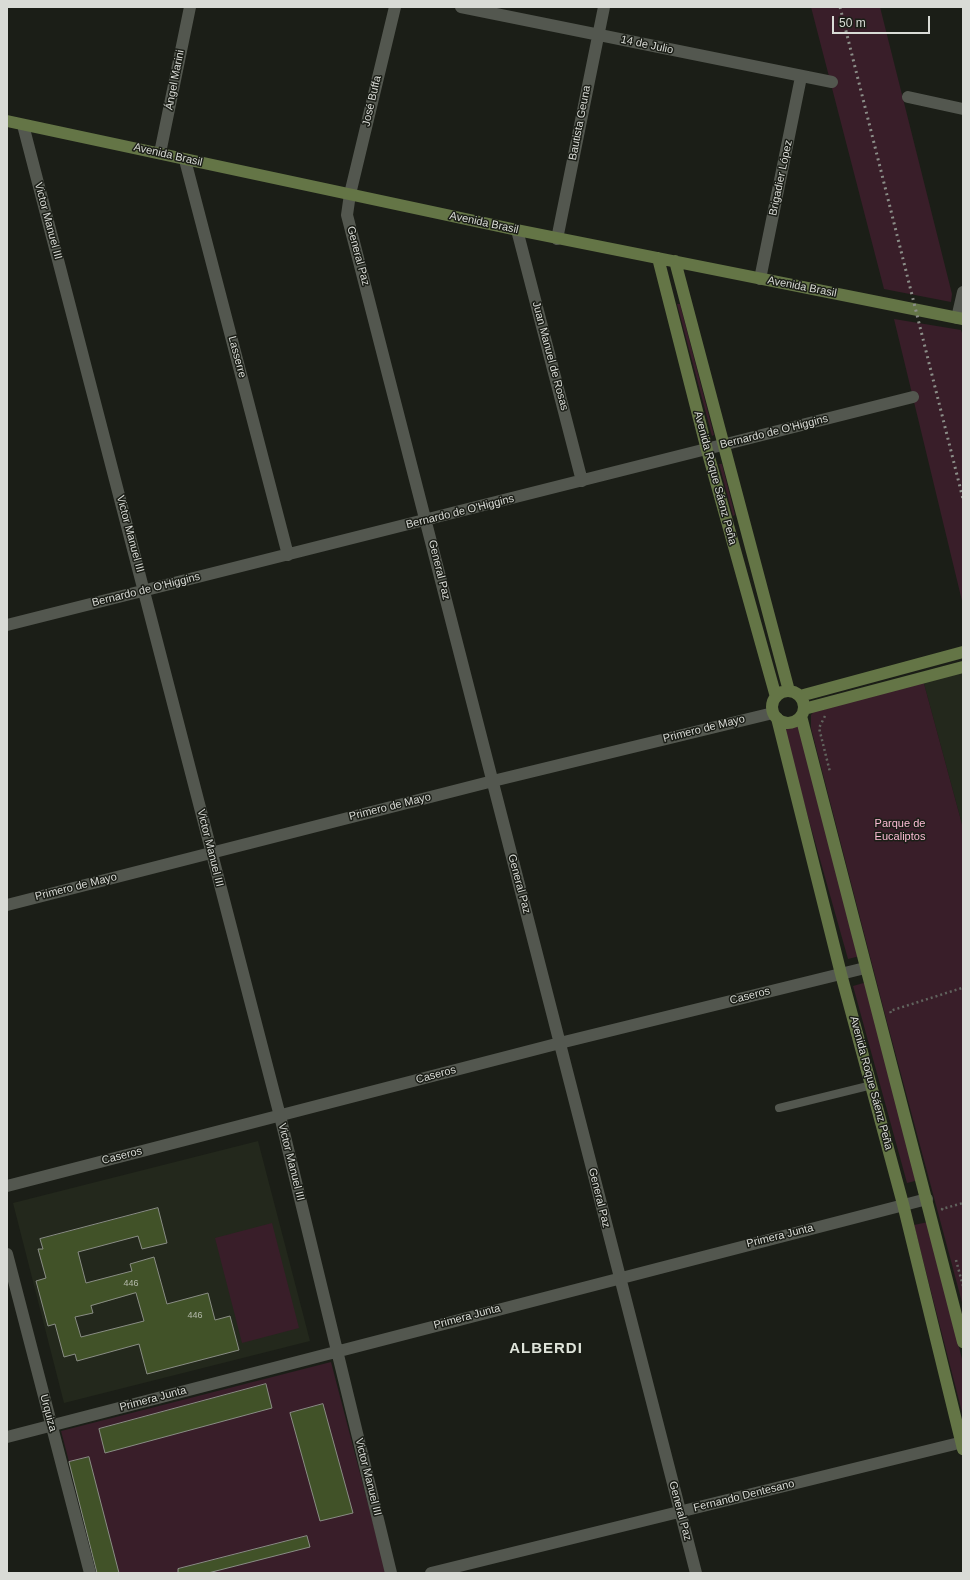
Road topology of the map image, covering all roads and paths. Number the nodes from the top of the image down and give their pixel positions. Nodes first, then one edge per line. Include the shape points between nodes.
1 (190, 7) edge
2 (395, 7) edge
3 (461, 7) edge
4 (604, 7) edge
5 (598, 34) junction
6 (801, 77) junction
7 (832, 82) dead end
8 (908, 97) dead end
9 (963, 109) edge
10 (7, 121) edge
11 (23, 125) junction
12 (160, 153) junction
13 (185, 160) junction
14 (350, 194) junction
15 (517, 230) junction
16 (557, 239) junction
17 (658, 258) junction
18 (675, 261) junction
19 (760, 279) junction
20 (963, 292) edge
21 (960, 319) edge
22 (913, 397) dead end
23 (723, 445) junction
24 (707, 450) junction
25 (582, 481) junction
26 (427, 520) junction
27 (744, 525) junction
28 (729, 529) junction
29 (288, 555) junction
30 (758, 577) junction
31 (743, 580) junction
32 (144, 591) junction
33 (7, 625) edge
34 (773, 632) junction
35 (759, 636) junction
36 (963, 652) edge
37 (922, 663) junction
38 (782, 664) junction
39 (963, 667) edge
40 (768, 668) junction
41 (926, 676) junction
42 (794, 694) junction
43 (776, 697) junction
44 (802, 712) junction
45 (775, 715) junction
46 (826, 715) dead end
47 (830, 774) dead end
48 (492, 781) junction
49 (212, 852) junction
50 (7, 905) edge
51 (865, 968) junction
52 (841, 974) junction
53 (963, 990) edge
54 (888, 1003) dead end
55 (890, 1011) junction
56 (892, 1018) dead end
57 (560, 1043) junction
58 (872, 1085) junction
59 (779, 1108) dead end
60 (280, 1116) junction
61 (7, 1186) edge
62 (927, 1199) junction
63 (940, 1201) dead end
64 (963, 1203) edge
65 (903, 1204) junction
66 (942, 1209) junction
67 (944, 1216) dead end
68 (7, 1254) edge
69 (955, 1255) dead end
70 (619, 1278) junction
71 (963, 1286) edge
72 (963, 1342) edge
73 (338, 1351) junction
74 (52, 1425) junction
75 (7, 1437) edge
76 (962, 1444) edge
77 (680, 1511) junction
78 (90, 1573) edge
79 (391, 1573) edge
80 (431, 1573) edge
81 (696, 1573) edge

1 - 12 street, Ángel Marini
2 - 14 street, José Buffa
3 - 5 street, 14 de Julio
4 - 5 street, Bautista Geuna
5 - 6 street, 14 de Julio
5 - 16 street, Bautista Geuna
6 - 7 street, 14 de Julio
6 - 19 street, Brigadier López
8 - 9 street
10 - 11 street, Avenida Brasil
11 - 12 street, Avenida Brasil
11 - 32 street, Victor Manuel III
12 - 13 street, Avenida Brasil
13 - 14 street, Avenida Brasil
13 - 29 street, Lasserre
14 - 15 street, Avenida Brasil
14 - 26 street, General Paz via 347,215
15 - 16 street, Avenida Brasil
15 - 25 street, Juan Manuel de Rosas
16 - 17 street, Avenida Brasil
17 - 18 street, Avenida Brasil
17 - 24 street, Avenida Roque Sáenz Peña
18 - 19 street, Avenida Brasil
18 - 23 street, Avenida Roque Sáenz Peña
19 - 21 street, Avenida Brasil
20 - 21 street
22 - 23 street, Bernardo de O'Higgins
23 - 24 street, Bernardo de O'Higgins
23 - 27 street, Avenida Roque Sáenz Peña
24 - 25 street, Bernardo de O'Higgins
24 - 28 street, Avenida Roque Sáenz Peña
25 - 26 street, Bernardo de O'Higgins
26 - 29 street, Bernardo de O'Higgins
26 - 48 street, General Paz
27 - 28 street
27 - 30 street, Avenida Roque Sáenz Peña
28 - 31 street, Avenida Roque Sáenz Peña
29 - 32 street, Bernardo de O'Higgins
30 - 31 street
30 - 34 street, Avenida Roque Sáenz Peña
31 - 35 street, Avenida Roque Sáenz Peña
32 - 33 street, Bernardo de O'Higgins
32 - 49 street, Victor Manuel III
34 - 35 street
34 - 38 street, Avenida Roque Sáenz Peña
35 - 40 street, Avenida Roque Sáenz Peña
36 - 37 street
37 - 41 street
37 - 42 street
38 - 40 street
38 - 42 street, Avenida Roque Sáenz Peña
39 - 41 street
40 - 43 street, Avenida Roque Sáenz Peña
41 - 44 street
42 - 43 street via 782,692
42 - 44 street
43 - 45 street via 772,705
44 - 45 street via 791,722 781,721
44 - 51 street
45 - 48 street, Primero de Mayo
45 - 52 street, Avenida Roque Sáenz Peña
46 - 47 path via 819,728
48 - 49 street, Primero de Mayo
48 - 57 street, General Paz
49 - 50 street, Primero de Mayo
49 - 60 street, Victor Manuel III
51 - 52 street, Caseros
51 - 62 street
52 - 57 street, Caseros
52 - 58 street, Avenida Roque Sáenz Peña
53 - 55 path via 962,988
54 - 55 path
55 - 56 path
57 - 60 street, Caseros
57 - 70 street, General Paz
58 - 59 lane
58 - 65 street, Avenida Roque Sáenz Peña
60 - 61 street, Caseros
60 - 73 street, Victor Manuel III
62 - 65 street, Primera Junta
62 - 72 street
63 - 66 path
64 - 66 path
65 - 70 street, Primera Junta
65 - 76 street, Avenida Roque Sáenz Peña
66 - 67 path
68 - 74 street, Urquiza
69 - 71 path
70 - 73 street, Primera Junta
70 - 77 street, General Paz
73 - 74 street, Primera Junta
73 - 79 street, Victor Manuel III
74 - 75 street, Primera Junta
74 - 78 street, Urquiza
76 - 77 street, Fernando Dentesano
77 - 80 street, Fernando Dentesano
77 - 81 street, General Paz

